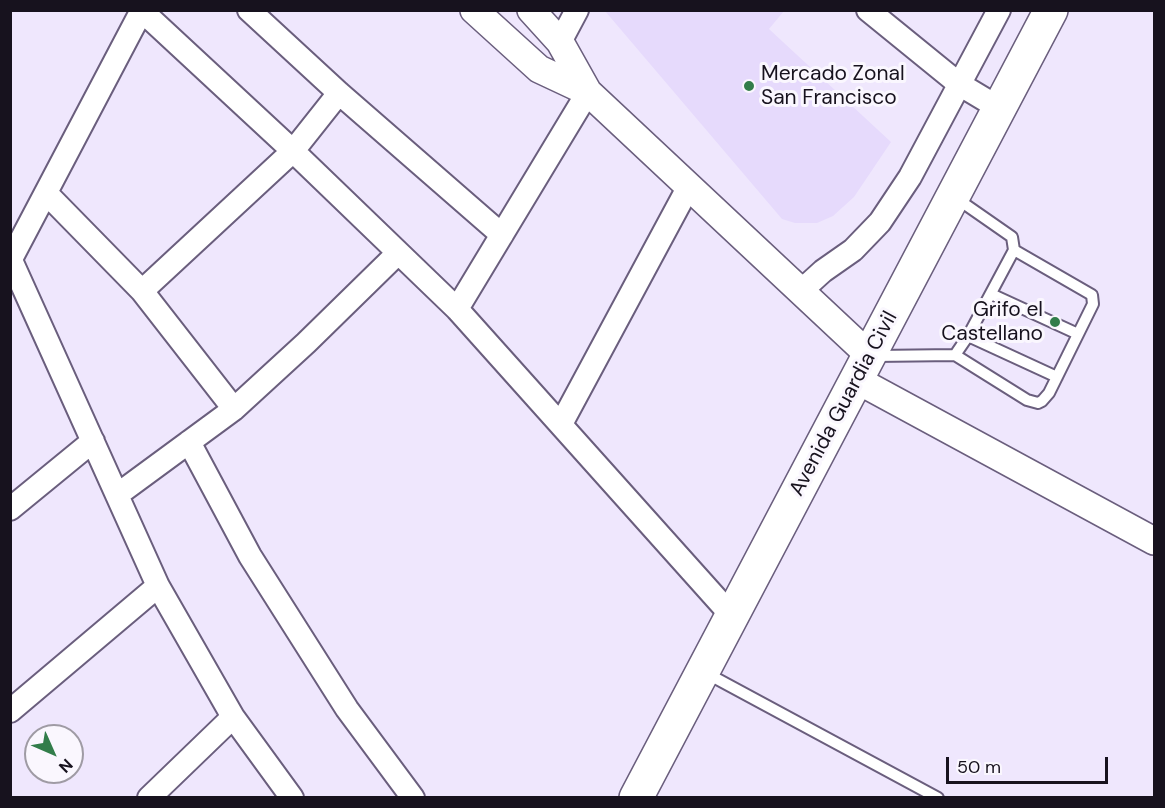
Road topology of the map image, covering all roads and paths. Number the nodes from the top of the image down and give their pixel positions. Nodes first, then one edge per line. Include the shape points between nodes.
1 (249, 10) edge
2 (474, 10) edge
3 (531, 10) edge
4 (577, 10) edge
5 (868, 10) edge
6 (999, 10) edge
7 (1051, 10) edge
8 (141, 11) edge
9 (560, 42) junction
10 (959, 84) junction
11 (588, 92) junction
12 (339, 93) junction
13 (999, 108) junction
14 (293, 151) junction
15 (688, 186) junction
16 (46, 193) junction
17 (954, 196) junction
18 (502, 235) junction
19 (1014, 250) junction
20 (398, 253) junction
21 (11, 259) edge
22 (142, 291) junction
23 (801, 291) junction
24 (991, 294) junction
25 (18, 298) edge
26 (458, 309) junction
27 (1078, 334) junction
28 (968, 336) junction
29 (955, 355) junction
30 (863, 368) junction
31 (1057, 377) junction
32 (234, 409) junction
33 (561, 424) junction
34 (93, 441) junction
35 (189, 442) junction
36 (117, 495) junction
37 (10, 509) edge
38 (1155, 541) edge
39 (158, 586) junction
40 (732, 616) junction
41 (703, 671) junction
42 (10, 711) edge
43 (233, 717) junction
44 (149, 798) edge
45 (292, 798) edge
46 (413, 798) edge
47 (636, 798) edge
48 (938, 798) edge

1 - 12 street
2 - 11 street via 539,69
3 - 9 street
4 - 9 street
5 - 10 street
6 - 10 street
7 - 13 highway, Avenida Guardia Civil
8 - 14 street
8 - 16 street
9 - 11 street
10 - 13 street
10 - 23 street via 910,177 880,222 853,250
11 - 15 street
11 - 18 street
12 - 14 street
12 - 18 street
13 - 17 highway, Avenida Guardia Civil
14 - 20 street
14 - 22 street
15 - 23 street
15 - 33 street
16 - 21 street
16 - 22 street
17 - 19 lane via 1012,237
17 - 30 highway, Avenida Guardia Civil
18 - 26 street
19 - 24 lane
19 - 27 lane via 1092,295 1093,304
20 - 26 street
20 - 32 street
21 - 25 street
22 - 32 street
23 - 30 street
24 - 27 lane
24 - 28 lane
25 - 34 street
26 - 33 street
27 - 31 lane
28 - 29 lane
28 - 31 lane
29 - 30 lane
29 - 31 lane via 1038,403
30 - 38 street
30 - 40 highway, Avenida Guardia Civil
32 - 35 street
33 - 40 street
34 - 36 street
34 - 37 street
35 - 36 street
35 - 46 street via 250,556 347,710
36 - 39 street
39 - 42 street
39 - 43 street
40 - 41 highway, Avenida Guardia Civil
41 - 47 highway, Avenida Guardia Civil
41 - 48 lane
43 - 44 street
43 - 45 street

